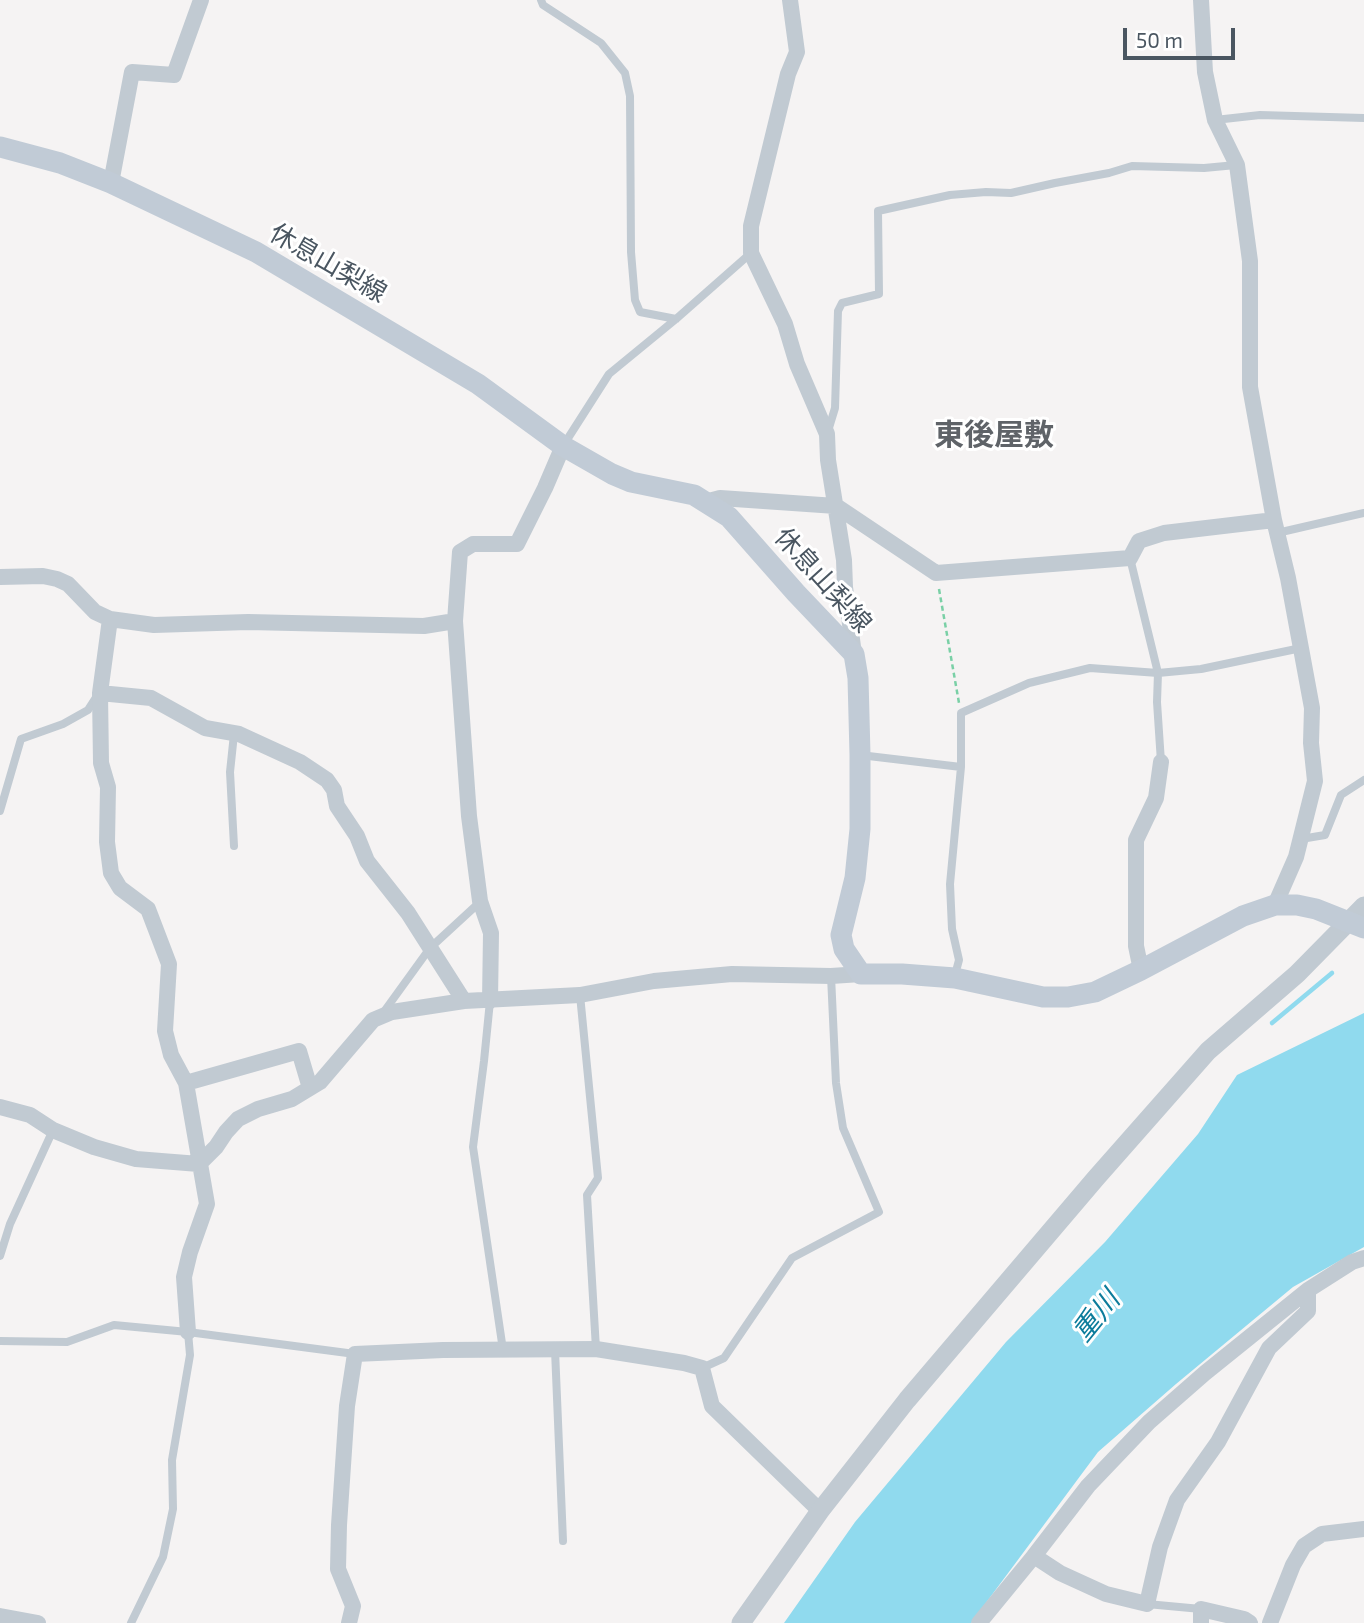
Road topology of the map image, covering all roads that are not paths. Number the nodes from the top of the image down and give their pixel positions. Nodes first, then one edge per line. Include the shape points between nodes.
1 (201, 0) edge
2 (541, 0) edge
3 (790, 0) edge
4 (1201, 0) edge
5 (1364, 118) edge
6 (1215, 120) junction
7 (0, 147) edge
8 (1237, 165) junction
9 (111, 183) junction
10 (751, 253) junction
11 (676, 319) junction
12 (827, 434) junction
13 (563, 446) junction
14 (705, 502) junction
15 (836, 506) junction
16 (1364, 513) edge
17 (1275, 526) junction
18 (1130, 558) junction
19 (0, 577) edge
20 (110, 619) junction
21 (455, 621) junction
22 (1301, 648) junction
23 (854, 654) junction
24 (1158, 673) junction
25 (100, 693) junction
26 (234, 734) junction
27 (860, 755) junction
28 (1161, 762) joint
29 (961, 767) junction
30 (1364, 780) edge
31 (0, 811) edge
32 (1301, 839) junction
33 (234, 846) dead end
34 (480, 901) junction
35 (1275, 905) junction
36 (1359, 919) edge
37 (430, 947) junction
38 (1141, 970) junction
39 (861, 974) junction
40 (831, 976) junction
41 (955, 978) junction
42 (580, 995) junction
43 (464, 1001) junction
44 (490, 1001) junction
45 (379, 1018) junction
46 (186, 1083) junction
47 (310, 1088) junction
48 (0, 1107) edge
49 (53, 1130) junction
50 (199, 1164) junction
51 (0, 1256) edge
52 (1364, 1258) edge
53 (1308, 1290) junction
54 (188, 1332) junction
55 (0, 1341) edge
56 (596, 1349) junction
57 (503, 1350) junction
58 (555, 1350) junction
59 (355, 1354) junction
60 (702, 1368) junction
61 (820, 1511) junction
62 (1364, 1530) edge
63 (563, 1541) dead end
64 (1034, 1556) junction
65 (1147, 1604) junction
66 (0, 1616) edge
67 (1201, 1616) edge
68 (38, 1623) edge
69 (131, 1623) edge
70 (349, 1623) edge
71 (741, 1623) edge
72 (979, 1623) edge
73 (1250, 1623) edge
74 (1270, 1623) edge

1 - 9 street via 174,75 132,72
2 - 11 lane via 601,43 625,73 630,96 635,300 640,312
3 - 10 street via 797,52 751,226
4 - 6 street via 1205,72
5 - 6 lane via 1260,115
6 - 8 street
7 - 9 main road, 休息山梨線
8 - 12 lane via 1132,166 1011,193 950,195 878,211 879,294 842,303 838,311 835,408
8 - 17 street via 1250,261 1250,387
9 - 13 main road, 休息山梨線 via 256,252 478,384
10 - 11 lane
10 - 12 street via 785,324
11 - 13 lane via 608,374
12 - 15 street
13 - 14 main road, 休息山梨線 via 631,482 694,495
13 - 21 street via 517,544 472,544 460,552
14 - 15 street via 720,498
14 - 23 main road, 休息山梨線 via 729,517
15 - 18 street via 936,573
15 - 23 street
16 - 17 lane
17 - 18 street via 1164,533 1139,541
17 - 22 street
18 - 24 lane
19 - 20 street via 57,579
20 - 21 street via 154,625 424,626
20 - 25 street
21 - 34 street
22 - 24 lane
22 - 32 street via 1312,708 1315,781
23 - 27 main road, 休息山梨線
24 - 28 lane
24 - 29 lane via 1090,668 1029,683 961,713
25 - 26 street via 151,698 205,728
25 - 31 lane via 88,710 21,739
25 - 46 street via 111,873 120,888 148,909 169,964 165,1031
26 - 33 lane via 230,772
26 - 37 street via 300,762 327,780 367,861
27 - 29 lane
27 - 39 main road, 休息山梨線 via 855,878 841,935 844,949
28 - 38 street via 1156,799 1136,840 1136,946
29 - 41 lane via 950,884 959,960
30 - 32 lane via 1341,795 1325,835
32 - 35 street
34 - 37 lane
34 - 44 street via 491,933
35 - 36 main road via 1297,905
35 - 38 main road via 1243,916
36 - 61 street via 1208,1051 907,1400
37 - 43 street
37 - 45 lane
38 - 41 main road via 1095,992 1068,997 1043,997
39 - 40 street
39 - 41 main road
40 - 42 street via 732,974 654,981
40 - 60 lane via 843,1128 879,1212 792,1258 724,1358
42 - 44 street
42 - 56 lane via 598,1178 587,1195
43 - 44 street
43 - 45 street
44 - 57 lane via 473,1147
45 - 47 street
46 - 47 street via 299,1051
46 - 50 street
47 - 50 street via 238,1119
48 - 49 street via 30,1115
49 - 50 street via 136,1159
49 - 51 lane
50 - 54 street via 207,1204 184,1277
52 - 53 street
53 - 64 street via 1149,1422 1088,1486
53 - 65 street via 1308,1311 1269,1348 1218,1442 1177,1500 1160,1546
54 - 55 lane via 114,1325 68,1342
54 - 59 lane
54 - 69 lane via 190,1355 172,1460 173,1509 163,1556
56 - 58 street
56 - 60 street
57 - 58 street
57 - 59 street
58 - 63 lane
59 - 70 street via 347,1406 338,1569 353,1606
60 - 61 street via 712,1406
61 - 71 street
62 - 74 street via 1322,1534 1304,1546
64 - 65 street via 1106,1594
64 - 72 street
65 - 67 lane
66 - 68 street
67 - 73 street

